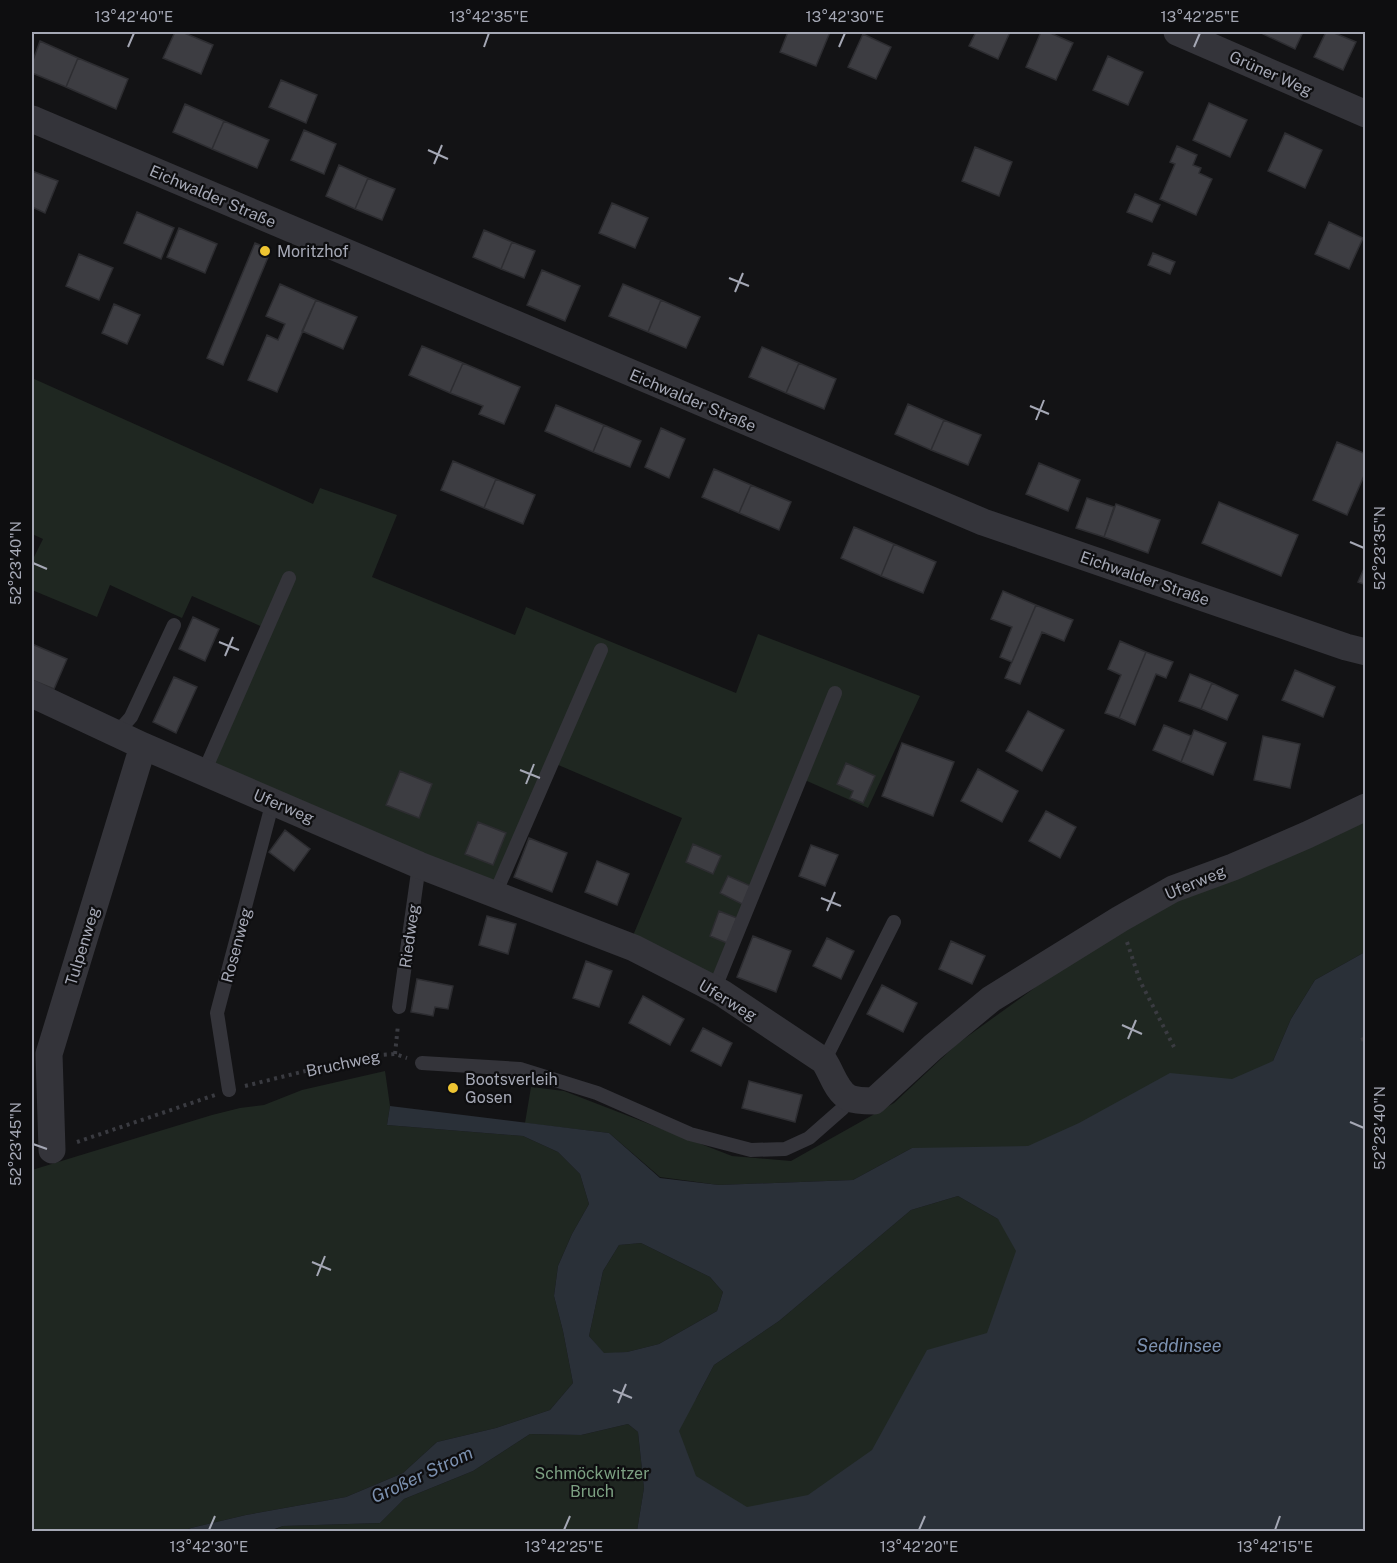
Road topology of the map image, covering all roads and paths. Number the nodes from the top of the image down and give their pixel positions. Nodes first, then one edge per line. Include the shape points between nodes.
1 (1177, 32) edge
2 (1365, 114) edge
3 (32, 119) edge
4 (289, 578) dead end
5 (174, 625) dead end
6 (601, 650) dead end
7 (1365, 652) edge
8 (835, 693) dead end
9 (32, 694) edge
10 (112, 731) junction
11 (143, 746) junction
12 (204, 772) junction
13 (273, 801) junction
14 (1365, 807) edge
15 (419, 865) junction
16 (495, 894) junction
17 (1120, 919) junction
18 (894, 922) dead end
19 (714, 990) junction
20 (399, 1007) joint
21 (1174, 1047) dead end
22 (394, 1054) junction
23 (824, 1061) junction
24 (422, 1063) joint
25 (229, 1090) junction
26 (850, 1099) junction
27 (52, 1150) joint

1 - 2 street, Grüner Weg
3 - 7 street, Eichwalder Straße via 982,522
4 - 12 lane
5 - 10 lane via 128,722
6 - 16 lane
8 - 19 lane
9 - 10 street, Uferweg
10 - 11 street, Uferweg
11 - 12 street, Uferweg
11 - 27 street, Tulpenweg via 49,1054
12 - 13 street, Uferweg
13 - 15 street, Uferweg
13 - 25 lane, Rosenweg via 217,1013
14 - 17 street, Uferweg via 1233,867 1173,889
15 - 16 street, Uferweg
15 - 20 lane, Riedweg
16 - 19 street, Uferweg via 634,948
17 - 21 path via 1140,981
17 - 26 street, Uferweg via 991,999 874,1101
18 - 23 lane
19 - 23 street, Uferweg
20 - 22 path
22 - 24 path, Bruchweg
22 - 25 path, Bruchweg via 366,1056
23 - 26 street, Uferweg via 839,1089
24 - 26 lane via 520,1069 597,1093 690,1134 751,1150 785,1149 809,1138
25 - 27 path, Bruchweg

